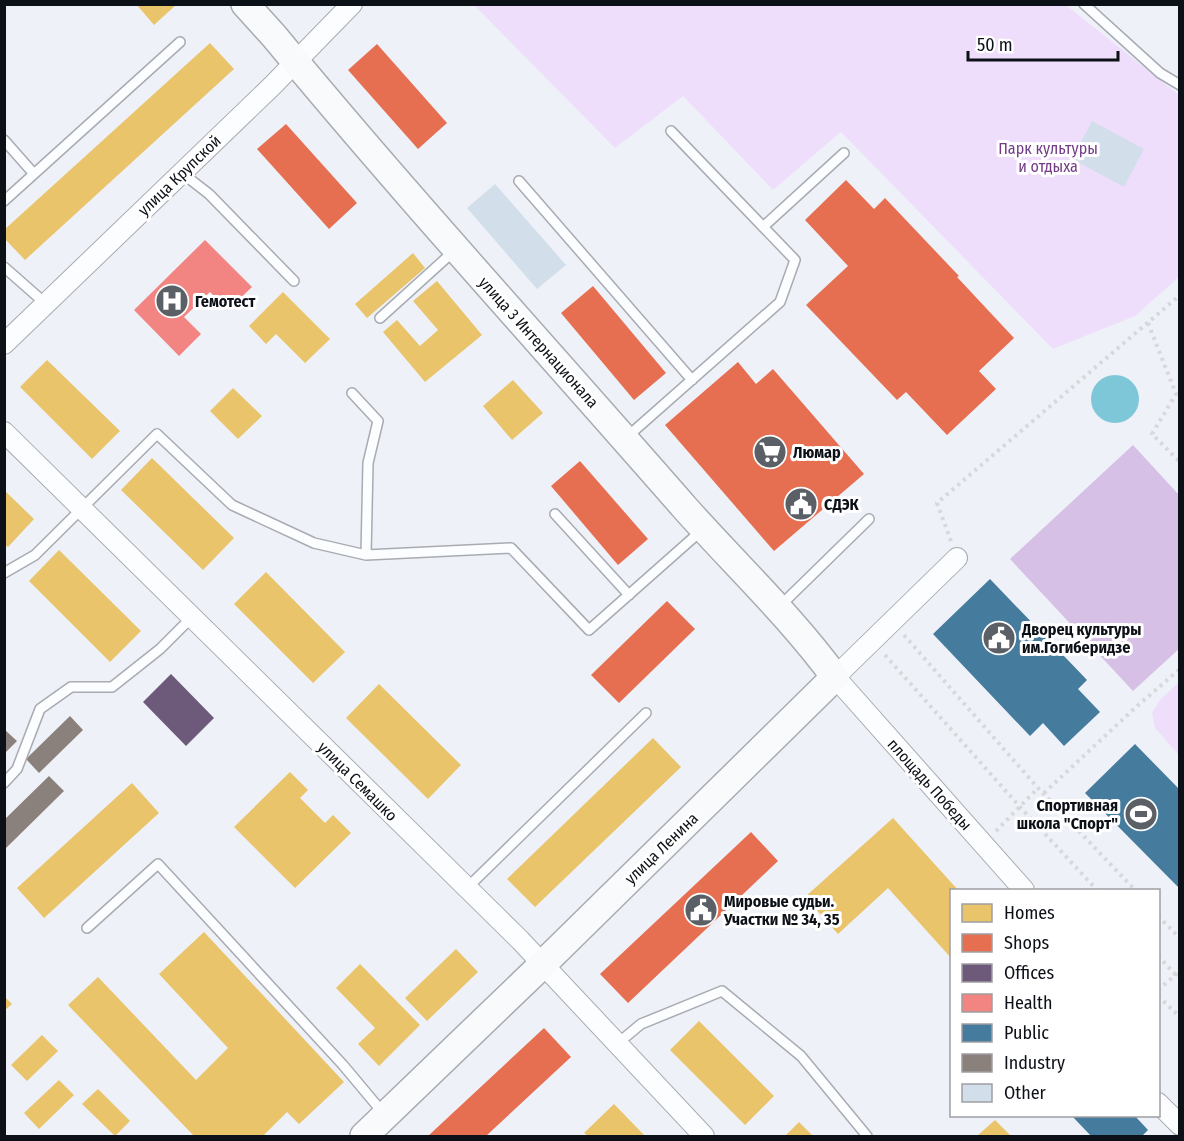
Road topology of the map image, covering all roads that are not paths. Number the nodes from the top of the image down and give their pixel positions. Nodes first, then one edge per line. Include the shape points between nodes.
1 (245, 4) edge
2 (352, 4) edge
3 (1084, 4) edge
4 (180, 42) dead end
5 (296, 63) junction
6 (1179, 85) edge
7 (671, 130) dead end
8 (4, 140) edge
9 (843, 153) dead end
10 (182, 173) junction
11 (34, 174) junction
12 (519, 181) dead end
13 (4, 201) edge
14 (763, 226) junction
15 (457, 249) junction
16 (4, 267) edge
17 (294, 281) dead end
18 (46, 304) junction
19 (380, 318) dead end
20 (4, 344) edge
21 (692, 380) junction
22 (352, 393) dead end
23 (4, 432) edge
24 (626, 439) junction
25 (82, 508) junction
26 (555, 514) dead end
27 (868, 519) dead end
28 (704, 529) junction
29 (366, 555) junction
30 (957, 558) road end
31 (4, 573) edge
32 (629, 595) junction
33 (777, 609) junction
34 (192, 617) junction
35 (835, 677) junction
36 (646, 713) dead end
37 (4, 783) edge
38 (466, 888) junction
39 (1022, 889) edge
40 (87, 928) dead end
41 (543, 964) junction
42 (617, 1044) junction
43 (1160, 1105) edge
44 (385, 1116) junction
45 (1179, 1125) edge
46 (364, 1137) edge
47 (704, 1137) edge
48 (867, 1137) edge

1 - 5 street, улица 3 Интернационала
2 - 5 street, улица Крупской
3 - 6 lane via 1160,73
4 - 11 lane
5 - 10 street, улица Крупской
5 - 15 street, улица 3 Интернационала
7 - 14 lane
8 - 11 lane
9 - 14 lane
10 - 17 lane via 209,194
10 - 18 street, улица Крупской
11 - 13 lane
12 - 21 lane
14 - 21 lane via 795,260 780,302
15 - 19 lane
15 - 24 street, улица 3 Интернационала
16 - 18 lane
18 - 20 street, улица Крупской
21 - 24 lane
22 - 29 lane via 378,421 368,463
23 - 25 street, улица Семашко
24 - 28 street, улица 3 Интернационала
25 - 29 lane via 156,434 232,505 314,543
25 - 31 lane via 35,555
25 - 34 street, улица Семашко
26 - 32 lane
27 - 33 lane
28 - 32 lane
28 - 33 street, улица 3 Интернационала
29 - 32 lane via 511,548 589,630
30 - 35 street, улица Ленина
33 - 35 street, улица 3 Интернационала
34 - 37 lane via 160,650 112,687 71,687 40,710 17,769
34 - 38 street, улица Семашко
35 - 39 street, площадь Победы
35 - 41 street, улица Ленина
36 - 38 lane
38 - 41 street, улица Семашко
40 - 44 lane via 158,864
41 - 42 street, улица Семашко
41 - 44 street, улица Ленина
42 - 47 street, улица Семашко
42 - 48 lane via 641,1024 722,991 801,1056
43 - 45 street
44 - 46 street, улица Ленина

